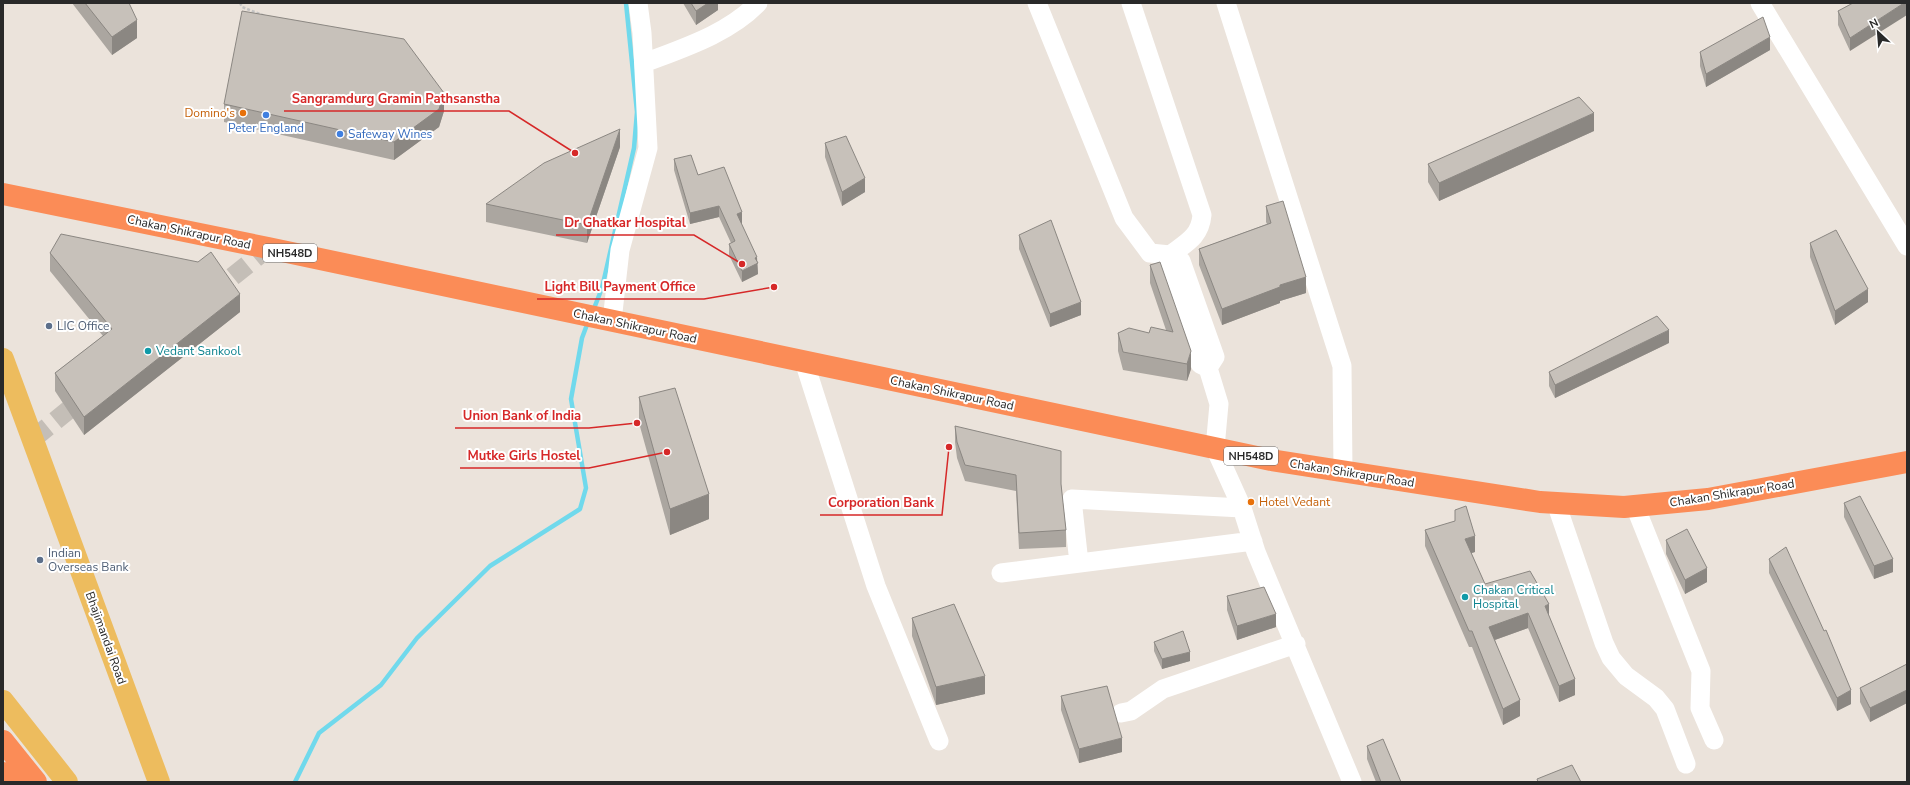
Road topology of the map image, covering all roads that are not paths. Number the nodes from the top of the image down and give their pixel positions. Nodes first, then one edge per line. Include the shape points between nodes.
1 (638, 3) edge
2 (758, 3) edge
3 (1037, 3) edge
4 (1131, 3) edge
5 (1226, 3) edge
6 (1760, 3) edge
7 (644, 63) junction
8 (3, 194) edge
9 (1907, 246) edge
10 (1170, 255) junction
11 (607, 320) junction
12 (3, 359) edge
13 (804, 361) junction
14 (1214, 448) junction
15 (1907, 462) edge
16 (1343, 472) junction
17 (1556, 503) junction
18 (1635, 506) junction
19 (1242, 508) junction
20 (1253, 541) junction
21 (1079, 563) junction
22 (1001, 573) dead end
23 (1296, 644) junction
24 (3, 701) edge
25 (1121, 713) dead end
26 (1714, 740) dead end
27 (3, 741) edge
28 (939, 741) dead end
29 (41, 747) junction
30 (1686, 764) dead end
31 (3, 773) edge
32 (3, 777) edge
33 (10, 782) edge
34 (36, 782) edge
35 (67, 782) edge
36 (160, 782) edge
37 (1352, 782) edge

1 - 7 street
2 - 7 street via 744,17 692,45
3 - 10 street via 1124,218 1150,253
4 - 10 street via 1202,215 1201,227 1191,239
5 - 16 street via 1342,366
6 - 9 street
7 - 11 street via 648,148 620,250
8 - 11 highway, Chakan Shikrapur Road / NH548D
10 - 14 street via 1167,268 1200,364 1208,368 1219,404
11 - 13 highway, Chakan Shikrapur Road / NH548D
12 - 36 main road, Bhajimandai Road
13 - 14 highway, Chakan Shikrapur Road / NH548D
13 - 28 street via 876,586
14 - 16 highway, Chakan Shikrapur Road / NH548D
14 - 19 street
15 - 18 highway, Chakan Shikrapur Road / NH548D via 1708,499
16 - 17 highway, Chakan Shikrapur Road / NH548D
17 - 18 highway, Chakan Shikrapur Road / NH548D
17 - 30 street via 1606,648 1626,676 1656,698 1665,709
18 - 26 street via 1701,671 1700,708
19 - 20 street
19 - 21 street via 1072,499
20 - 21 street
20 - 23 street
21 - 22 street
23 - 25 street via 1163,689 1131,711
23 - 37 street
24 - 29 main road
27 - 34 highway
29 - 32 main road
29 - 35 main road
31 - 33 highway

